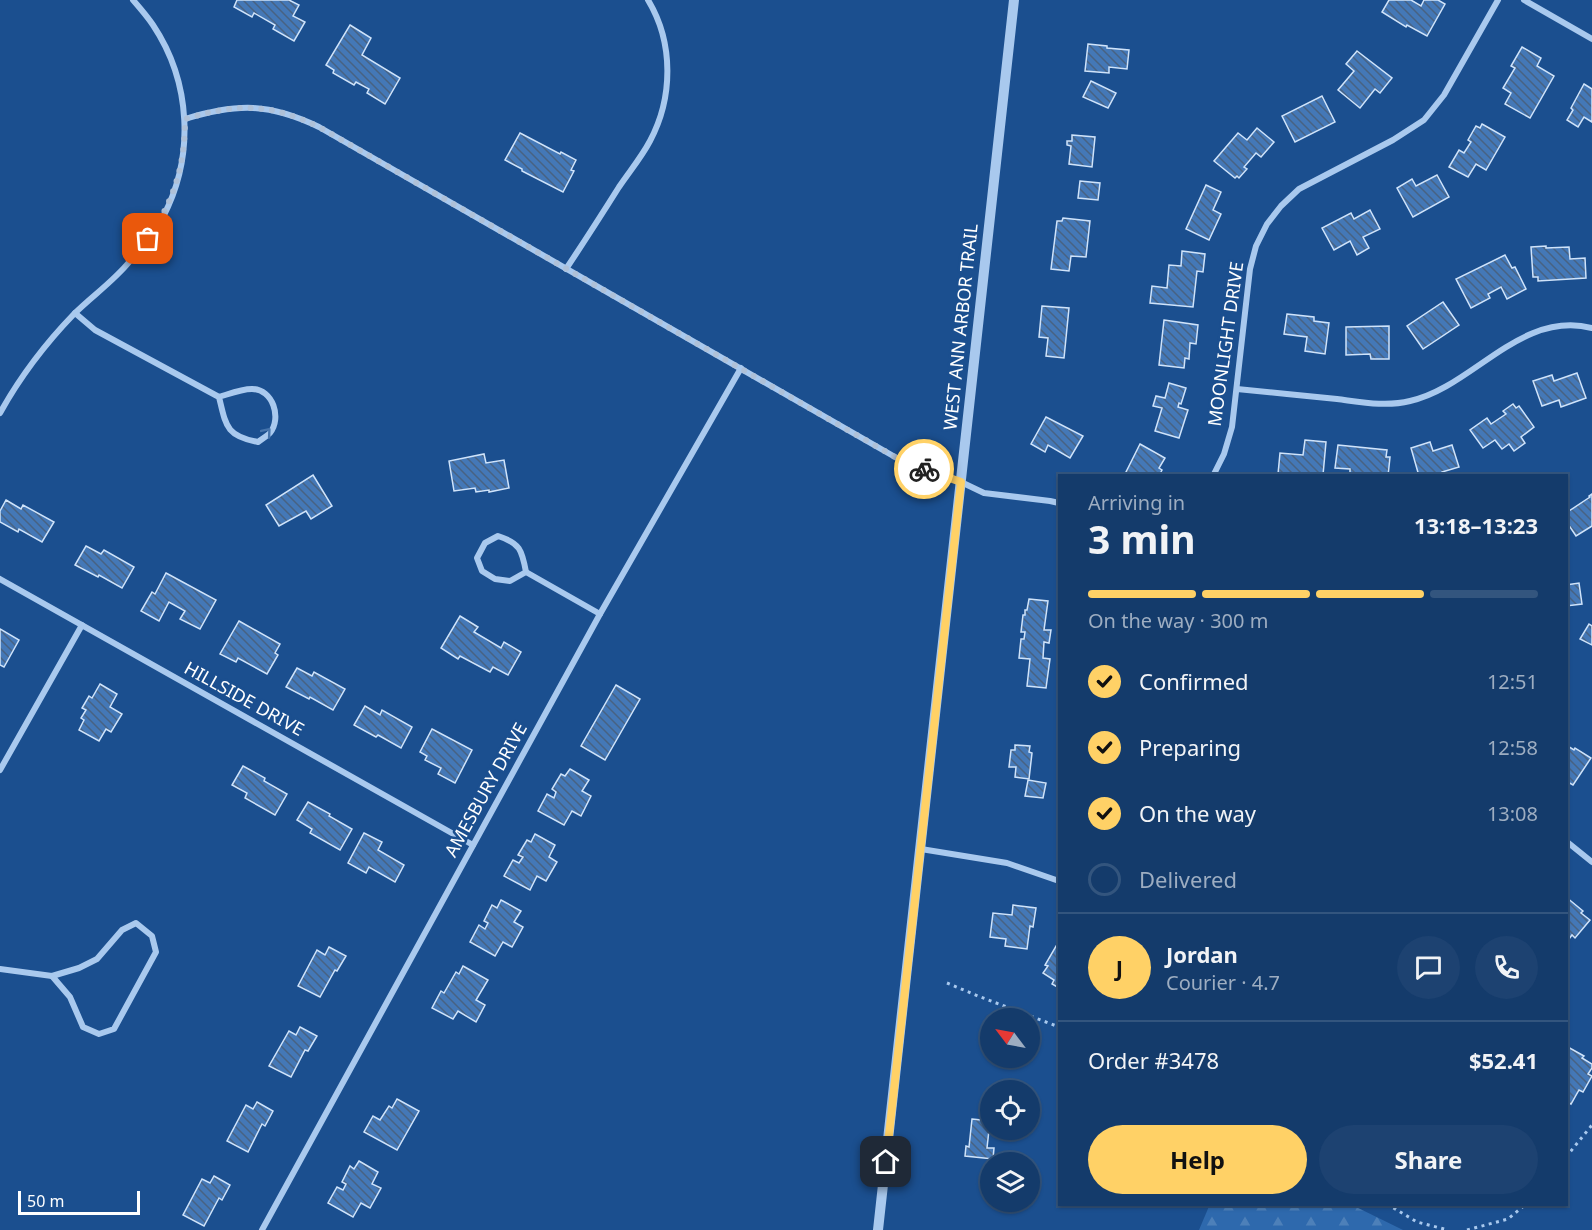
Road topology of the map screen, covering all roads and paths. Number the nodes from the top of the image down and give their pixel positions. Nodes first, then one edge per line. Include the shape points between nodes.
1 (133, 0) edge
2 (648, 0) edge
3 (1014, 0) edge
4 (1498, 0) edge
5 (1524, 0) edge
6 (1592, 39) edge
7 (185, 119) junction
8 (566, 269) junction
9 (75, 313) junction
10 (1592, 328) edge
11 (741, 368) junction
12 (1237, 389) junction
13 (219, 398) junction
14 (0, 413) edge
15 (1215, 474) edge
16 (961, 482) junction
17 (1058, 503) edge
18 (526, 572) junction
19 (0, 579) edge
20 (600, 614) junction
21 (82, 625) junction
22 (0, 770) edge
23 (1568, 843) edge
24 (473, 845) junction
25 (921, 849) junction
26 (1592, 862) edge
27 (1058, 881) edge
28 (0, 969) edge
29 (52, 976) junction
30 (947, 983) dead end
31 (1058, 1027) edge
32 (1592, 1125) edge
33 (1568, 1155) edge
34 (1391, 1206) edge
35 (1524, 1206) edge
36 (262, 1230) edge
37 (878, 1230) edge
38 (1448, 1230) edge
39 (1467, 1230) edge

1 - 7 street via 152,23 169,55
2 - 8 street via 667,52 665,102 644,153
3 - 16 street, WEST ANN ARBOR TRAIL
4 - 12 street, MOONLIGHT DRIVE via 1444,95 1424,120 1299,189 1267,224 1250,268
5 - 6 street
7 - 8 street via 240,107 273,110 299,118
7 - 9 street via 181,165 163,217 129,263
8 - 11 street
9 - 13 street via 95,330
9 - 14 street via 46,344
10 - 12 street via 1552,327 1531,334 1443,388 1408,402 1379,404
11 - 16 street via 902,461
11 - 20 street, AMESBURY DRIVE
12 - 15 street, MOONLIGHT DRIVE via 1232,427
13 -> 13 street via 231,432 258,442 270,433 275,421 274,406 267,393 254,388
16 - 17 street via 984,493
16 - 25 street, WEST ANN ARBOR TRAIL
18 - 18 street via 523,554 512,540 498,536 486,543 477,558 482,571 495,579 510,580
18 - 20 street
19 - 21 street, HILLSIDE DRIVE
20 - 24 street, AMESBURY DRIVE
21 - 22 street
21 - 24 street, HILLSIDE DRIVE
23 - 26 street
24 - 36 street, AMESBURY DRIVE
25 - 27 street via 1007,863
25 - 37 street, WEST ANN ARBOR TRAIL
28 - 29 street
29 - 29 street via 70,997 83,1027 99,1034 114,1029 156,952 152,936 136,923 122,930 98,959
30 - 31 path
32 - 33 path
34 - 38 path via 1418,1222
35 - 39 path via 1508,1219

